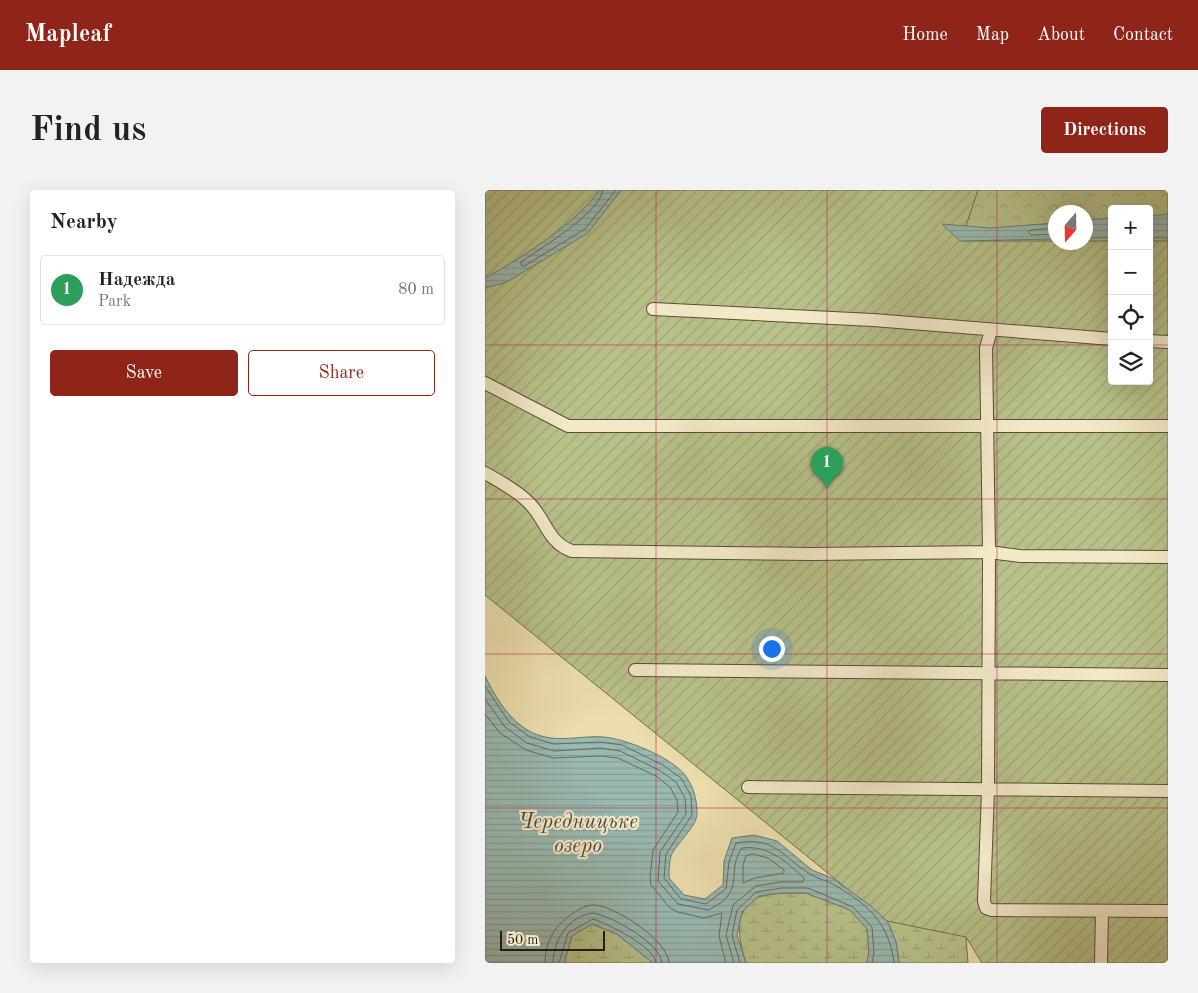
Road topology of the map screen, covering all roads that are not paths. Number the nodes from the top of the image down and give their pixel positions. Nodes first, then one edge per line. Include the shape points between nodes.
1 (653, 309) dead end
2 (991, 330) junction
3 (1108, 339) edge
4 (1153, 341) edge
5 (1168, 342) edge
6 (485, 383) edge
7 (986, 426) junction
8 (1168, 426) edge
9 (485, 473) edge
10 (989, 552) junction
11 (1168, 557) edge
12 (635, 670) dead end
13 (989, 674) junction
14 (1168, 675) edge
15 (748, 787) dead end
16 (988, 790) junction
17 (1168, 791) edge
18 (1168, 911) edge
19 (1102, 912) junction
20 (1101, 963) edge

1 - 2 street via 873,320
2 - 3 street
2 - 7 street via 986,348
4 - 5 street
6 - 7 street via 568,426
7 - 8 street
7 - 10 street
9 - 10 street via 528,501 552,538 572,552
10 - 11 street via 1020,556
10 - 13 street
12 - 13 street
13 - 14 street
13 - 16 street
15 - 16 street
16 - 17 street
16 - 19 street via 986,908
18 - 19 street
19 - 20 street

